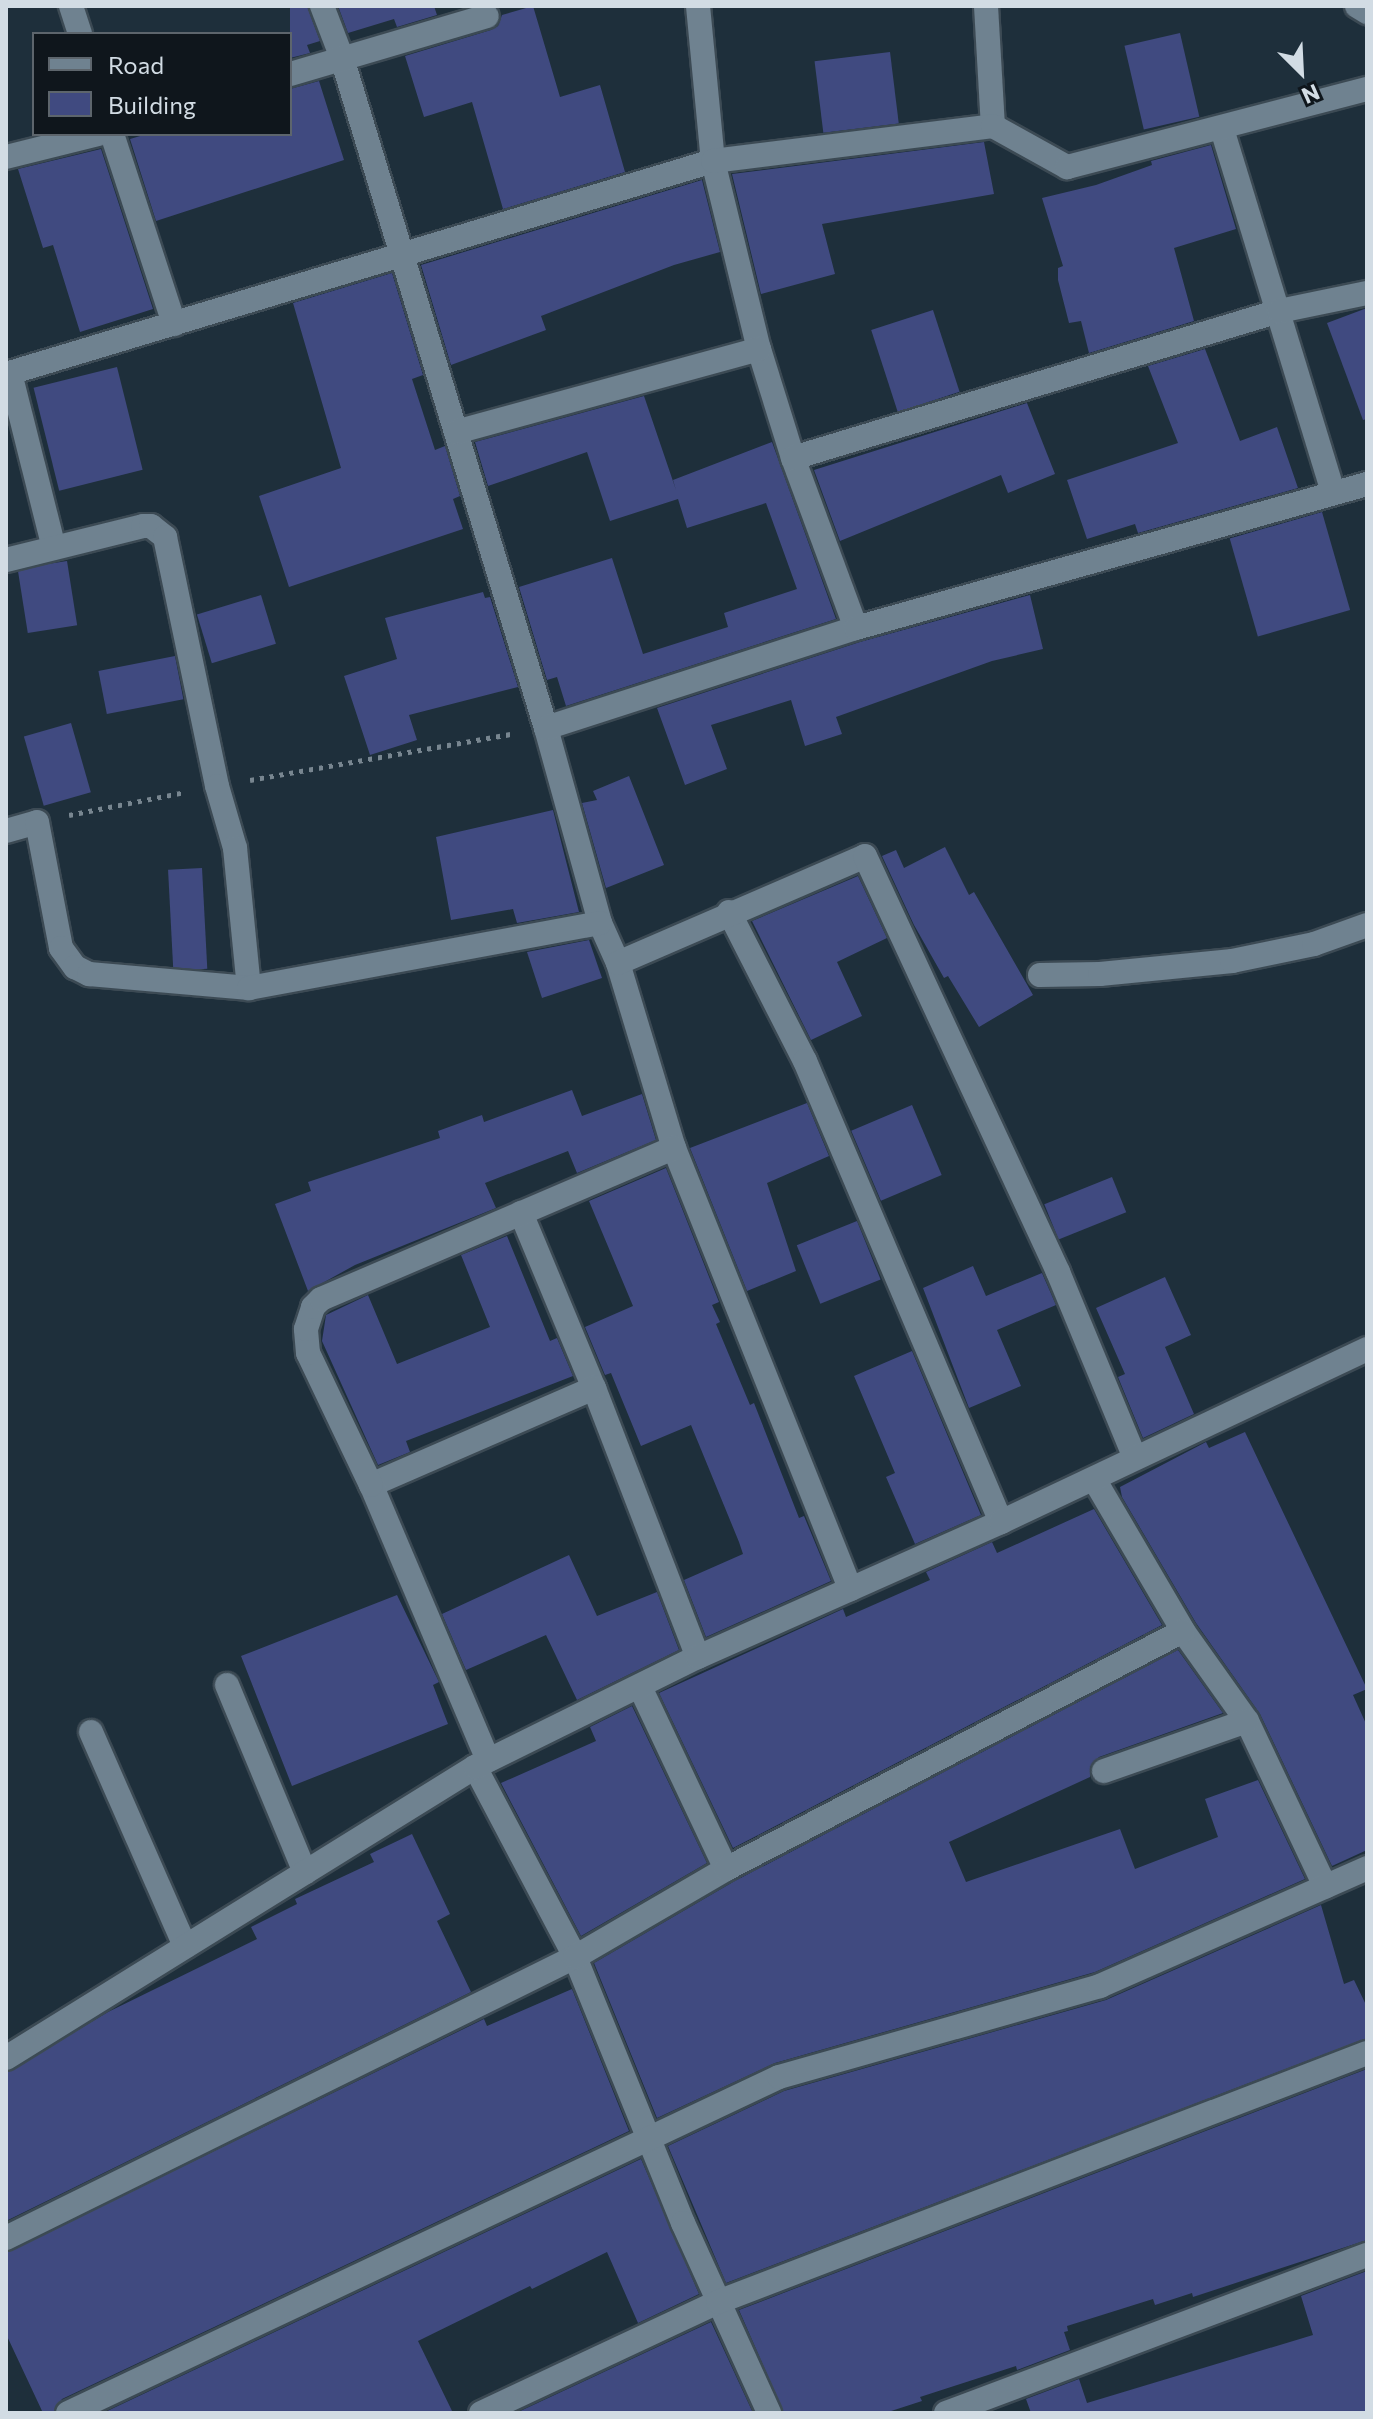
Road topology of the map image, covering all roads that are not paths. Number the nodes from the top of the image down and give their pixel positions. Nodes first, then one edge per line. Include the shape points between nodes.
1 (71, 6) edge
2 (322, 6) edge
3 (698, 6) edge
4 (986, 6) edge
5 (1357, 6) edge
6 (1367, 12) edge
7 (487, 16) dead end
8 (79, 32) edge
9 (342, 58) junction
10 (292, 73) edge
11 (1367, 89) edge
12 (993, 126) junction
13 (1222, 129) junction
14 (90, 136) edge
15 (113, 136) edge
16 (6, 157) edge
17 (713, 161) junction
18 (401, 255) junction
19 (1367, 293) edge
20 (1279, 311) junction
21 (174, 324) junction
22 (759, 349) junction
23 (8, 374) edge
24 (456, 432) junction
25 (793, 458) junction
26 (1367, 484) edge
27 (1333, 492) junction
28 (54, 548) junction
29 (6, 560) edge
30 (856, 628) junction
31 (546, 728) junction
32 (6, 831) edge
33 (729, 912) junction
34 (600, 923) junction
35 (1367, 925) edge
36 (618, 963) junction
37 (1040, 975) dead end
38 (249, 988) junction
39 (674, 1148) junction
40 (521, 1213) junction
41 (1367, 1349) edge
42 (594, 1388) junction
43 (1135, 1458) junction
44 (1094, 1479) junction
45 (371, 1485) junction
46 (1001, 1522) junction
47 (850, 1589) junction
48 (1183, 1631) junction
49 (698, 1657) junction
50 (227, 1685) dead end
51 (640, 1687) junction
52 (1247, 1721) junction
53 (91, 1732) dead end
54 (481, 1763) junction
55 (1104, 1771) dead end
56 (1367, 1868) edge
57 (726, 1869) junction
58 (305, 1872) junction
59 (1325, 1886) junction
60 (185, 1946) junction
61 (575, 1957) junction
62 (1367, 2053) edge
63 (6, 2058) edge
64 (649, 2139) junction
65 (6, 2238) edge
66 (1367, 2255) edge
67 (718, 2302) junction
68 (998, 2404) edge
69 (68, 2413) edge
70 (481, 2413) edge
71 (769, 2413) edge
72 (946, 2413) edge

1 - 8 street
2 - 9 street
3 - 17 street
4 - 12 street
5 - 6 street
7 - 9 street
9 - 10 street
9 - 18 street
11 - 13 street
12 - 13 street via 1067,167
12 - 17 street
13 - 20 street
14 - 16 street
15 - 21 street
17 - 18 street
17 - 22 street
18 - 21 street
18 - 24 street
19 - 20 street
20 - 25 street
20 - 27 street
21 - 23 street
22 - 24 street
22 - 25 street
23 - 28 street
24 - 31 street
25 - 30 street
26 - 27 street
27 - 30 street
28 - 29 street
28 - 38 street via 143,526 165,537 235,848
30 - 31 street
31 - 34 street
32 - 38 street via 37,822 61,948 75,967 89,974
33 - 36 street
33 - 43 street via 865,856 1058,1272
33 - 46 street via 805,1061
34 - 36 street
34 - 38 street
35 - 37 street via 1314,944 1232,961
36 - 39 street
39 - 40 street
39 - 47 street
40 - 42 street
40 - 45 street via 313,1307 306,1329 308,1353
41 - 43 street
42 - 45 street
42 - 49 street
43 - 44 street
44 - 46 street
44 - 48 street
45 - 54 street
46 - 47 street
47 - 49 street
48 - 52 street
48 - 57 street
49 - 51 street
50 - 58 street
51 - 54 street
51 - 57 street
52 - 55 street
52 - 59 street
53 - 60 street
54 - 58 street
54 - 61 street
56 - 59 street
57 - 61 street
58 - 60 street
59 - 64 street via 1100,1986 779,2077
60 - 63 street
61 - 64 street
61 - 65 street
62 - 67 street
64 - 67 street
64 - 69 street
66 - 68 street
67 - 70 street
67 - 71 street
68 - 72 street

